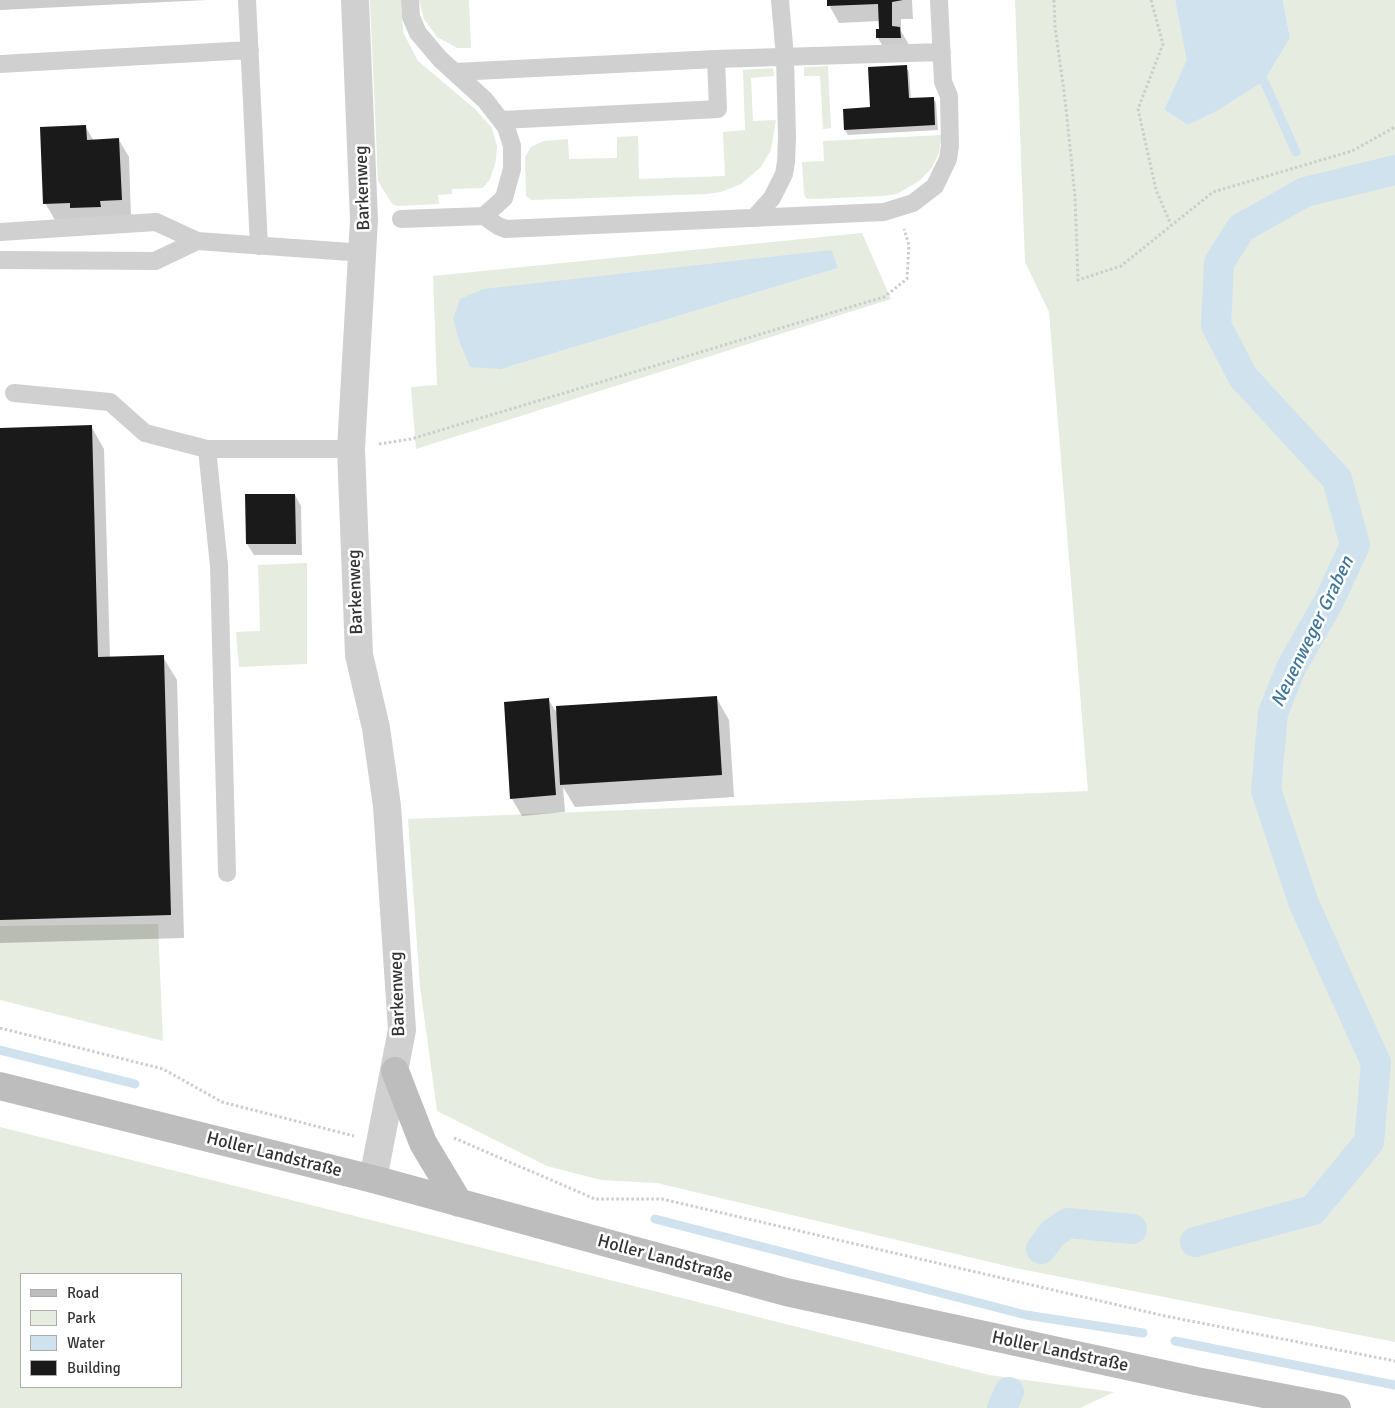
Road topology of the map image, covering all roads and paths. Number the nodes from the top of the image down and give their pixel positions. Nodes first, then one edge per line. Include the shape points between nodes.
1 (247, 0) edge
2 (355, 0) edge
3 (410, 0) edge
4 (780, 0) edge
5 (939, 0) edge
6 (1054, 0) edge
7 (1151, 0) edge
8 (250, 50) junction
9 (942, 52) junction
10 (785, 56) junction
11 (716, 59) junction
12 (0, 64) edge
13 (455, 72) junction
14 (502, 120) junction
15 (1395, 127) edge
16 (899, 209) junction
17 (484, 216) junction
18 (754, 218) junction
19 (401, 219) dead end
20 (1172, 226) junction
21 (0, 232) edge
22 (197, 241) junction
23 (259, 246) junction
24 (364, 253) junction
25 (0, 260) edge
26 (14, 393) dead end
27 (207, 449) junction
28 (351, 449) junction
29 (227, 873) dead end
30 (0, 1028) edge
31 (394, 1071) junction
32 (0, 1086) edge
33 (380, 1142) junction
34 (423, 1142) junction
35 (373, 1179) junction
36 (459, 1203) junction
37 (1395, 1361) edge
38 (1337, 1408) edge

1 - 8 lane
2 - 24 street, Barkenweg
3 - 13 lane via 411,17 418,33
4 - 10 lane
5 - 9 lane
6 - 20 path via 1074,196 1078,280 1121,266
7 - 20 path via 1163,44 1138,109 1156,190
8 - 12 lane
8 - 23 lane
9 - 10 lane
9 - 16 lane via 943,82 948,96 948,159 935,186
10 - 11 lane
10 - 18 lane via 787,137 784,174 772,198
11 - 13 lane
11 - 14 lane via 718,109
13 - 14 lane
14 - 17 lane via 510,135 512,168 504,198
15 - 20 path via 1352,151 1213,192
16 - 18 lane
16 - 28 path via 909,245 907,279 884,297 411,439
17 - 18 lane via 506,228
17 - 19 lane
21 - 22 lane via 156,222
22 - 23 lane
22 - 25 lane via 155,261
23 - 24 lane
24 - 28 street, Barkenweg
26 - 27 lane via 110,402 145,432
27 - 28 lane
27 - 29 lane via 219,566
28 - 31 street, Barkenweg via 358,655 376,728 387,806 402,1030
30 - 33 path via 163,1069 222,1102
31 - 33 street, Barkenweg
31 - 34 main road
32 - 35 main road, Holler Landstraße
33 - 35 street, Barkenweg
34 - 36 main road
34 - 37 path via 441,1132 595,1199 662,1199 1165,1316
35 - 36 main road, Holler Landstraße
36 - 38 main road, Holler Landstraße via 786,1292 1196,1381

